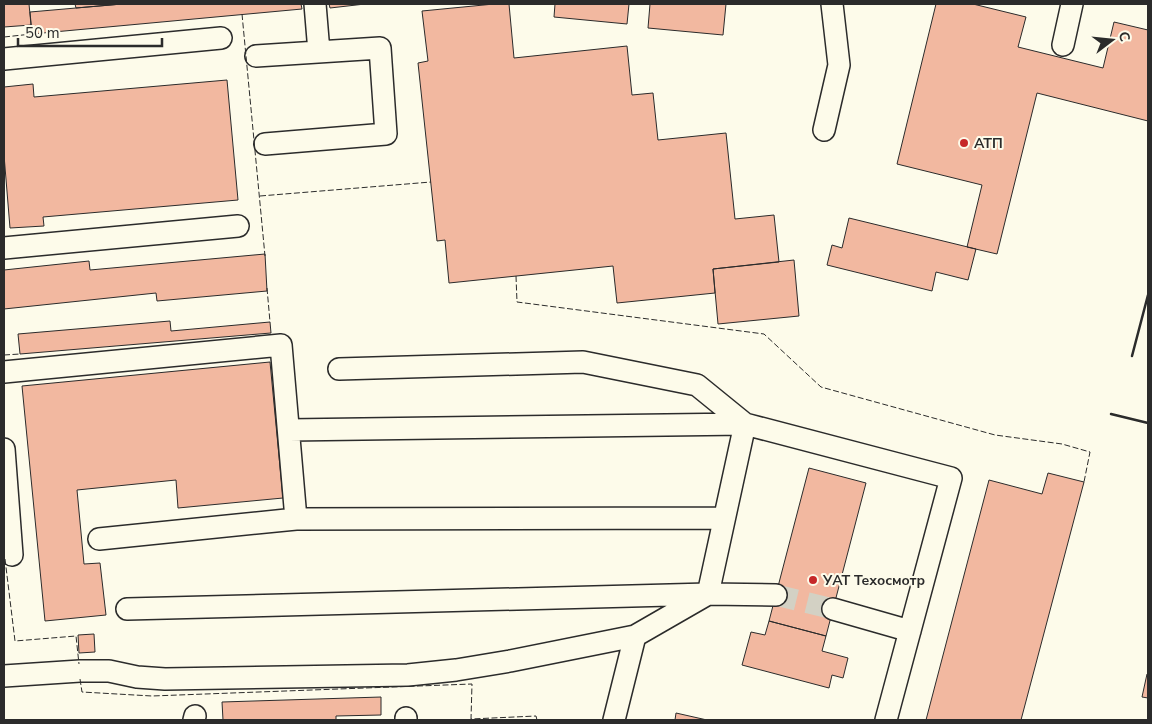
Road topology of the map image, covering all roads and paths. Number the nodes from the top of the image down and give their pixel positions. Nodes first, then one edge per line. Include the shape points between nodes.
1 (315, 4) edge
2 (832, 4) edge
3 (1072, 4) edge
4 (222, 38) dead end
5 (1063, 45) dead end
6 (319, 52) junction
7 (256, 56) dead end
8 (4, 59) edge
9 (824, 130) dead end
10 (265, 144) dead end
11 (238, 226) dead end
12 (4, 248) edge
13 (339, 369) dead end
14 (4, 372) edge
15 (745, 424) junction
16 (288, 430) junction
17 (4, 449) edge
18 (724, 518) junction
19 (296, 519) junction
20 (99, 540) dead end
21 (12, 555) dead end
22 (708, 594) junction
23 (776, 595) tunnel mouth
24 (127, 609) dead end
25 (833, 609) tunnel mouth
26 (910, 631) junction
27 (635, 636) junction
28 (4, 676) edge
29 (614, 720) edge
30 (886, 720) edge

1 - 6 street
2 - 9 street via 839,64
3 - 5 street
4 - 8 street
6 - 7 street
6 - 10 street via 380,48 386,134
11 - 12 street
13 - 15 street via 583,362 697,385
14 - 16 street via 281,344
15 - 16 street
15 - 18 street
15 - 26 street via 951,478
16 - 19 street
17 - 21 street
18 - 19 street
18 - 22 street
19 - 20 street
22 - 23 street
22 - 24 street
22 - 27 street
25 - 26 street
26 - 30 street
27 - 28 street via 510,661 408,675 165,679 109,671 80,671
27 - 29 street

